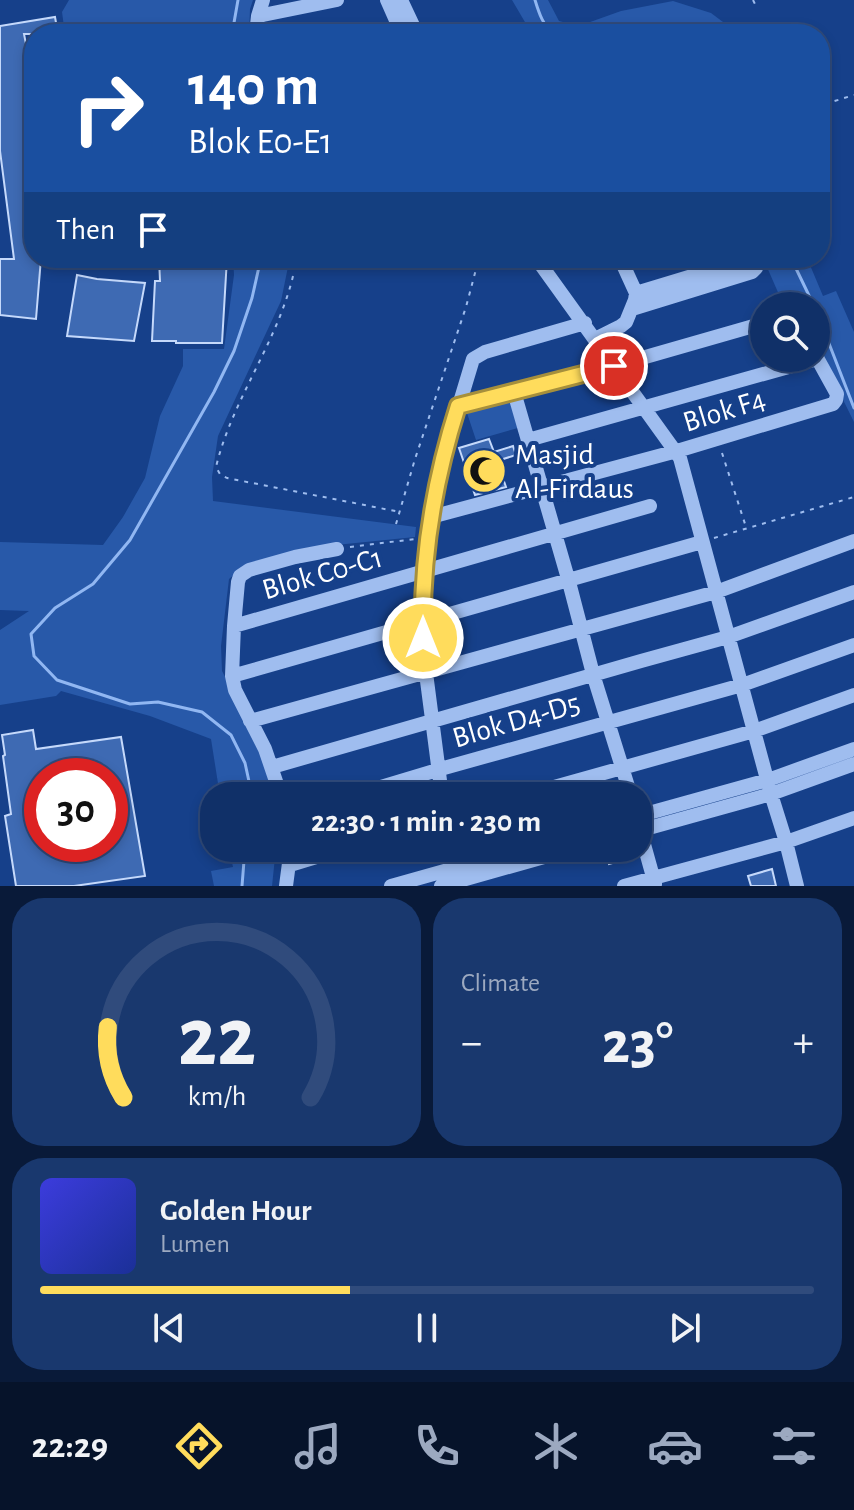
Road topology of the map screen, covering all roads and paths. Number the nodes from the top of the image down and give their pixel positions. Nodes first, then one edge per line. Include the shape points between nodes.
1 (263, 0) edge
2 (337, 0) edge
3 (387, 0) edge
4 (401, 0) edge
5 (753, 0) edge
6 (757, 8) dead end
7 (258, 16) junction
8 (257, 24) edge
9 (395, 24) edge
10 (412, 24) edge
11 (854, 95) edge
12 (830, 102) edge
13 (294, 268) edge
14 (476, 268) edge
15 (544, 268) edge
16 (625, 268) edge
17 (718, 268) edge
18 (756, 268) edge
19 (636, 293) junction
20 (632, 309) junction
21 (585, 323) junction
22 (750, 327) edge
23 (595, 339) junction
24 (614, 366) junction
25 (769, 372) edge
26 (825, 372) edge
27 (514, 392) junction
28 (458, 406) junction
29 (644, 408) junction
30 (718, 439) junction
31 (528, 440) junction
32 (677, 451) junction
33 (541, 486) junction
34 (854, 497) edge
35 (650, 506) dead end
36 (400, 512) junction
37 (431, 517) junction
38 (396, 524) dead end
39 (746, 528) junction
40 (555, 534) junction
41 (428, 538) junction
42 (854, 541) edge
43 (702, 542) junction
44 (337, 549) joint
45 (425, 571) junction
46 (569, 582) junction
47 (716, 592) junction
48 (854, 592) edge
49 (423, 622) junction
50 (234, 626) junction
51 (580, 629) junction
52 (728, 637) junction
53 (854, 645) edge
54 (426, 673) junction
55 (593, 674) junction
56 (232, 676) junction
57 (742, 685) junction
58 (854, 695) edge
59 (250, 721) junction
60 (431, 721) junction
61 (608, 722) junction
62 (754, 731) junction
63 (854, 749) edge
64 (854, 764) edge
65 (272, 767) junction
66 (623, 767) junction
67 (438, 769) junction
68 (277, 782) edge
69 (396, 782) edge
70 (440, 782) edge
71 (571, 782) edge
72 (627, 782) edge
73 (770, 787) junction
74 (854, 818) edge
75 (652, 821) edge
76 (786, 842) junction
77 (290, 862) edge
78 (300, 862) edge
79 (494, 862) edge
80 (523, 862) edge
81 (648, 862) edge
82 (290, 865) junction
83 (450, 881) edge
84 (654, 882) edge
85 (286, 886) edge
86 (391, 886) edge
87 (624, 886) edge
88 (797, 886) edge

1 - 7 street
2 - 7 street
3 - 9 street
4 - 10 street
5 - 6 path
7 - 8 street
11 - 12 path
13 - 36 path via 286,304 232,418 216,467 227,478
14 - 36 path
15 - 21 street
16 - 19 street
17 - 19 street
18 - 20 street
19 - 20 street
20 - 23 street via 621,326
21 - 23 street
21 - 28 street via 479,354
22 - 24 street
23 - 24 street
24 - 27 street
24 - 29 street
25 - 29 street
26 - 30 street, Blok F4 via 837,394 833,404
27 - 28 street
27 - 31 street
28 - 37 street
29 - 31 street
29 - 32 street
30 - 32 street, Blok F4
30 - 39 path
31 - 33 street
32 - 33 street, Blok F4
32 - 43 street
33 - 37 street, Blok F4
33 - 40 street
34 - 39 path
35 - 40 street, Blok C0-C1
36 - 38 path
37 - 41 street
39 - 43 path
40 - 45 street, Blok C0-C1
40 - 46 street
41 - 44 path
41 - 45 street
42 - 47 street
43 - 46 street
43 - 47 street
44 - 50 street via 245,572 238,582
45 - 49 street
45 - 50 street, Blok C0-C1
46 - 49 street
46 - 51 street
47 - 51 street
47 - 52 street
48 - 52 street
49 - 54 street
49 - 56 street
50 - 56 street
51 - 54 street
51 - 55 street
52 - 55 street
52 - 57 street
53 - 57 street, Blok D4-D5
54 - 59 street
54 - 60 street
55 - 60 street
55 - 61 street
56 - 59 street
57 - 61 street, Blok D4-D5
57 - 62 street
58 - 62 street
59 - 65 street
60 - 65 street
60 - 67 street
61 - 66 street
61 - 67 street, Blok D4-D5
62 - 66 street
62 - 73 street
63 - 73 street
64 - 73 street
65 - 68 street
66 - 71 street
66 - 72 street
67 - 69 street, Blok D4-D5
67 - 70 street
73 - 75 street
73 - 76 street
74 - 76 street
76 - 84 street
76 - 88 street
77 - 82 street
78 - 82 street
79 - 83 street
80 - 83 street
81 - 84 street
82 - 85 street
83 - 86 street
84 - 87 street

